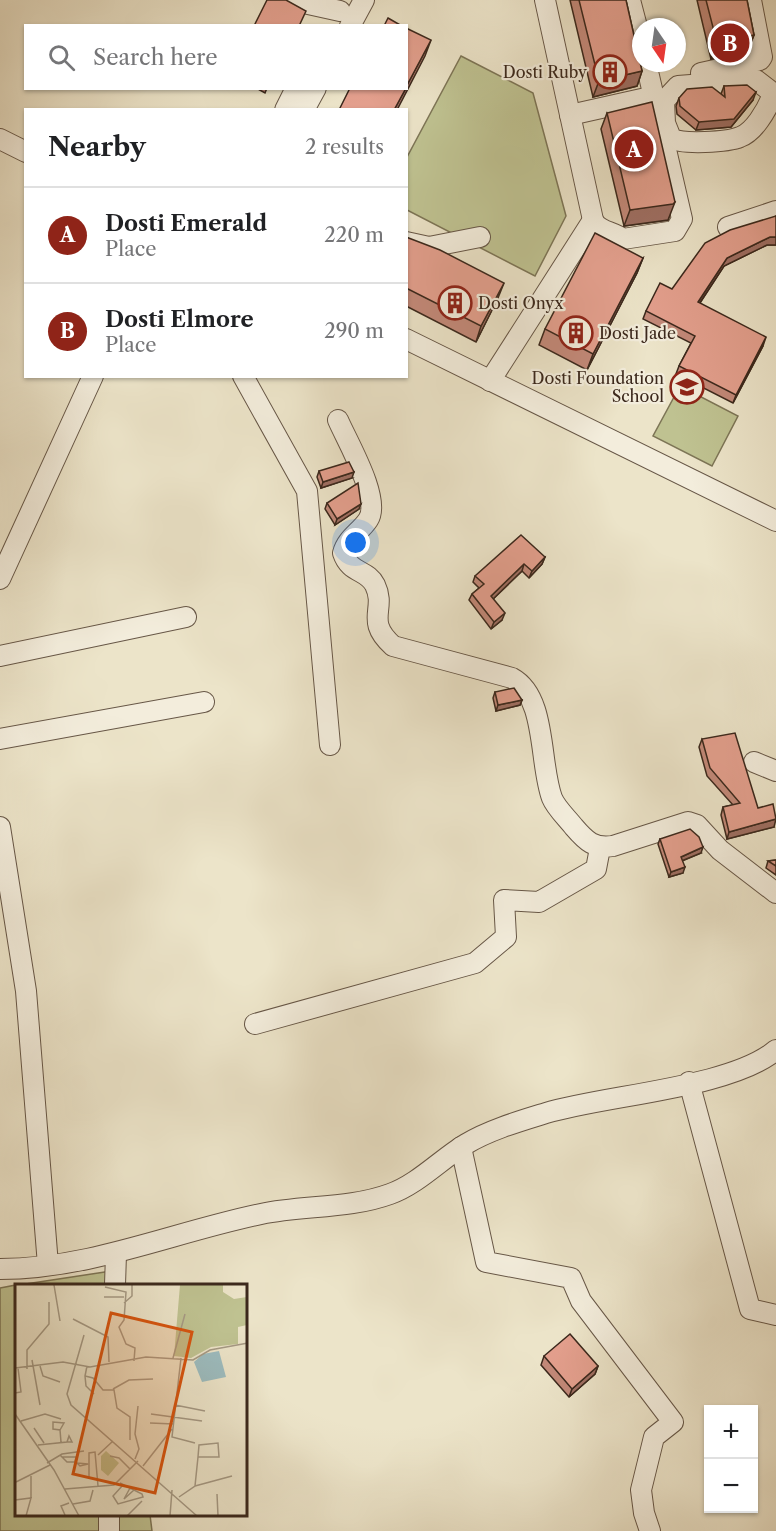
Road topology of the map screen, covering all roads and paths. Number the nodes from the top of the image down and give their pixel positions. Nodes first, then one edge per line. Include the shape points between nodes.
1 (364, 0) edge
2 (545, 0) edge
3 (630, 0) edge
4 (751, 0) edge
5 (299, 1) edge
6 (342, 15) edge
7 (635, 18) edge
8 (648, 72) edge
9 (295, 90) edge
10 (315, 90) edge
11 (653, 90) junction
12 (286, 108) edge
13 (305, 108) edge
14 (772, 110) edge
15 (570, 115) junction
16 (0, 139) edge
17 (24, 151) edge
18 (776, 211) edge
19 (593, 220) junction
20 (728, 227) dead end
21 (480, 237) dead end
22 (408, 242) edge
23 (408, 340) edge
24 (92, 378) edge
25 (244, 378) edge
26 (490, 381) junction
27 (338, 420) dead end
28 (776, 521) edge
29 (0, 579) edge
30 (186, 617) dead end
31 (0, 656) edge
32 (204, 702) dead end
33 (0, 739) edge
34 (330, 745) dead end
35 (754, 762) dead end
36 (776, 771) edge
37 (1, 834) edge
38 (600, 848) junction
39 (776, 894) edge
40 (255, 1024) dead end
41 (776, 1050) edge
42 (689, 1082) junction
43 (460, 1147) junction
44 (116, 1254) junction
45 (48, 1264) junction
46 (0, 1269) edge
47 (115, 1284) edge
48 (776, 1316) edge
49 (650, 1531) edge

1 - 6 street
2 - 15 street
3 - 7 street
4 - 11 street via 762,50 760,60
5 - 6 street
8 - 11 street
9 - 12 street
10 - 13 street
11 - 15 street
11 - 19 street via 682,219 680,226 665,234 623,239
14 - 14 street via 770,90 756,80 678,86 664,101 665,123 671,138 687,143 740,137
15 - 19 street
16 - 17 street
18 - 20 street
19 - 26 street
21 - 22 street via 429,247
23 - 26 street
24 - 29 street
25 - 34 street via 307,491
26 - 28 street
27 - 38 street via 370,490 372,506 369,519 346,544 343,553 351,569 374,582 381,635 393,646 522,683 539,724 545,776 553,800 585,840
30 - 31 street
32 - 33 street
35 - 36 street
37 - 45 street via 26,992
38 - 39 street via 688,822 697,825 720,850
38 - 40 street via 596,869 539,902 504,900 506,937 475,963
41 - 42 street via 748,1066
42 - 43 street via 549,1112
42 - 48 street via 750,1309
43 - 44 street via 393,1193 367,1202 262,1214
43 - 49 street via 486,1262 571,1278 581,1301 673,1422 654,1437 641,1490
44 - 45 street
44 - 47 street
45 - 46 street

